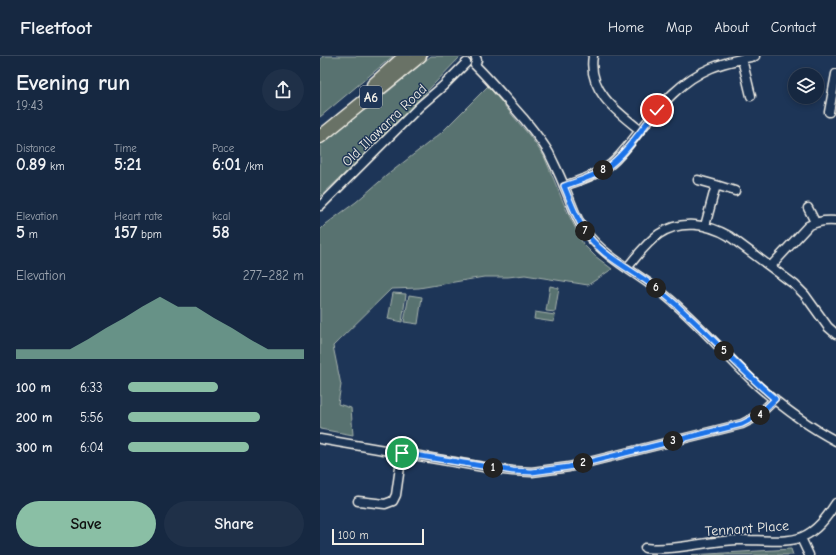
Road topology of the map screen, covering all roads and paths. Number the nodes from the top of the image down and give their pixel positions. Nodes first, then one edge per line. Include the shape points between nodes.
1 (405, 56) edge
2 (420, 56) edge
3 (475, 56) edge
4 (593, 56) edge
5 (755, 56) edge
6 (742, 59) junction
7 (466, 60) edge
8 (475, 65) junction
9 (836, 74) edge
10 (751, 96) dead end
11 (829, 112) dead end
12 (320, 129) edge
13 (640, 130) junction
14 (320, 137) edge
15 (698, 180) dead end
16 (716, 185) junction
17 (564, 186) junction
18 (734, 191) dead end
19 (320, 206) edge
20 (808, 208) dead end
21 (836, 221) edge
22 (815, 222) junction
23 (705, 226) junction
24 (771, 266) junction
25 (627, 268) junction
26 (836, 334) edge
27 (775, 399) junction
28 (320, 439) edge
29 (836, 441) edge
30 (402, 453) junction
31 (358, 501) dead end
32 (836, 503) edge
33 (801, 538) junction
34 (645, 548) dead end
35 (808, 555) edge

1 - 12 highway, A6
2 - 14 highway, A6
3 - 8 street via 478,60
4 - 13 street via 592,70 605,100
5 - 6 street
6 - 10 street
6 - 13 street via 710,68 691,79 669,97
7 - 8 street via 470,66
7 - 19 street, Old Illawarra Road
8 - 17 street via 540,139
9 - 11 street
13 - 17 street via 622,153 605,168
15 - 16 street
16 - 18 street
16 - 23 street
17 - 25 street via 583,229 594,243
20 - 22 street
21 - 22 street
22 - 24 street via 808,226
23 - 24 street via 729,236
23 - 25 street via 690,224 660,233
24 - 26 street via 806,295 819,316
25 - 27 street via 666,296
27 - 29 street via 795,416
27 - 30 street via 762,413 742,424 550,470 513,471
28 - 30 street
30 - 31 street via 393,501 385,504
32 - 33 street, Tennant Place via 826,520
33 - 34 street, Tennant Place via 730,541 662,550
33 - 35 street

